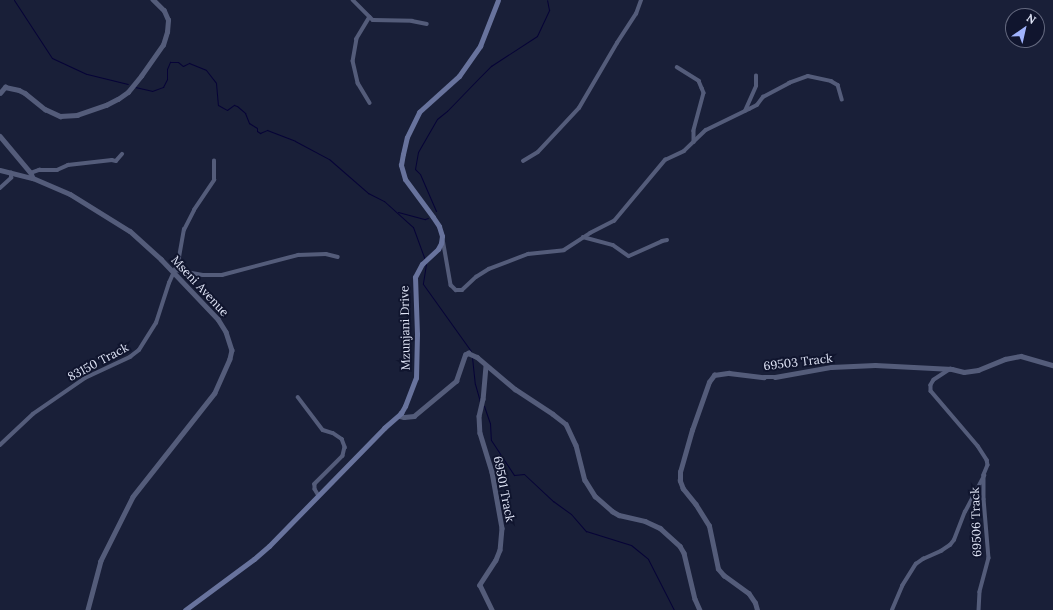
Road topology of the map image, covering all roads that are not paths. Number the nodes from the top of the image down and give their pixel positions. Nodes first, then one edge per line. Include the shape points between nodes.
1 (153, 0) edge
2 (353, 0) edge
3 (498, 0) edge
4 (641, 0) edge
5 (370, 18) junction
6 (427, 24) dead end
7 (677, 68) dead end
8 (756, 76) dead end
9 (2, 86) edge
10 (0, 93) edge
11 (842, 99) dead end
12 (370, 103) dead end
13 (746, 111) junction
14 (0, 136) edge
15 (694, 142) junction
16 (122, 154) dead end
17 (214, 161) dead end
18 (523, 161) dead end
19 (0, 170) edge
20 (12, 173) junction
21 (32, 175) junction
22 (0, 188) edge
23 (442, 236) junction
24 (583, 237) junction
25 (667, 240) dead end
26 (338, 257) dead end
27 (174, 271) junction
28 (1053, 365) edge
29 (486, 366) junction
30 (952, 369) junction
31 (298, 397) dead end
32 (401, 413) junction
33 (0, 445) edge
34 (984, 475) junction
35 (319, 496) junction
36 (88, 610) edge
37 (185, 610) edge
38 (492, 610) edge
39 (700, 610) edge
40 (757, 610) edge
41 (892, 610) edge
42 (979, 610) edge

1 - 9 street via 164,10 168,20 163,45 128,92 118,99 77,115 60,116 45,109 25,92
2 - 5 street
3 - 23 main road via 473,58 459,76 419,112 406,143 401,165 405,179 439,226
4 - 18 street via 636,14 579,108 538,152
5 - 6 street
5 - 12 street via 357,39 353,61 358,83
7 - 15 street via 699,81 704,93 694,131
8 - 13 street via 756,86
9 - 10 street
11 - 13 street via 835,82 808,76 774,91
13 - 15 street via 706,130
14 - 21 street, Mseni Avenue
15 - 24 street via 684,151 664,160 614,221
16 - 21 street via 116,161 68,165 57,170 39,170
17 - 27 street, 83150 Track via 214,180 184,230
19 - 20 street
20 - 21 street
20 - 22 street via 11,178
21 - 27 street, Mseni Avenue via 88,204 130,231
23 - 24 street via 451,285 459,291 489,269 528,254 564,250
23 - 32 main road, Mzunjani Drive via 438,249 422,264 415,277 416,378
24 - 25 street via 613,245 629,256
26 - 27 street via 326,254 298,255 222,274
27 - 33 street, 83150 Track via 156,323 136,354 85,378 33,414
27 - 36 street, Mseni Avenue via 223,326 232,350 230,358 215,393 133,497 101,561
28 - 30 street, 69503 Track via 1021,356 1005,359 978,370 964,372
29 - 32 street via 477,357 467,353 462,360 459,376 452,386 414,416 404,417 400,416
29 - 38 street, 69501 Track via 479,416 480,433 492,472 502,528 500,550 480,585
29 - 39 street via 566,424 576,445 585,480 595,496 619,514 660,528 680,546
30 - 34 street, 69506 Track via 934,380 931,391 987,460 987,471
30 - 40 street, 69503 Track via 850,366 775,377 723,373 713,377 692,430 680,472 680,481 709,526 718,569 749,594
31 - 35 street via 323,430 342,439 345,447 343,456 315,484
32 - 35 main road, Mzunjani Drive
34 - 41 street via 954,540 916,564 902,586
34 - 42 street, 69506 Track via 989,558 980,592
35 - 37 main road, Mzunjani Drive via 254,559

